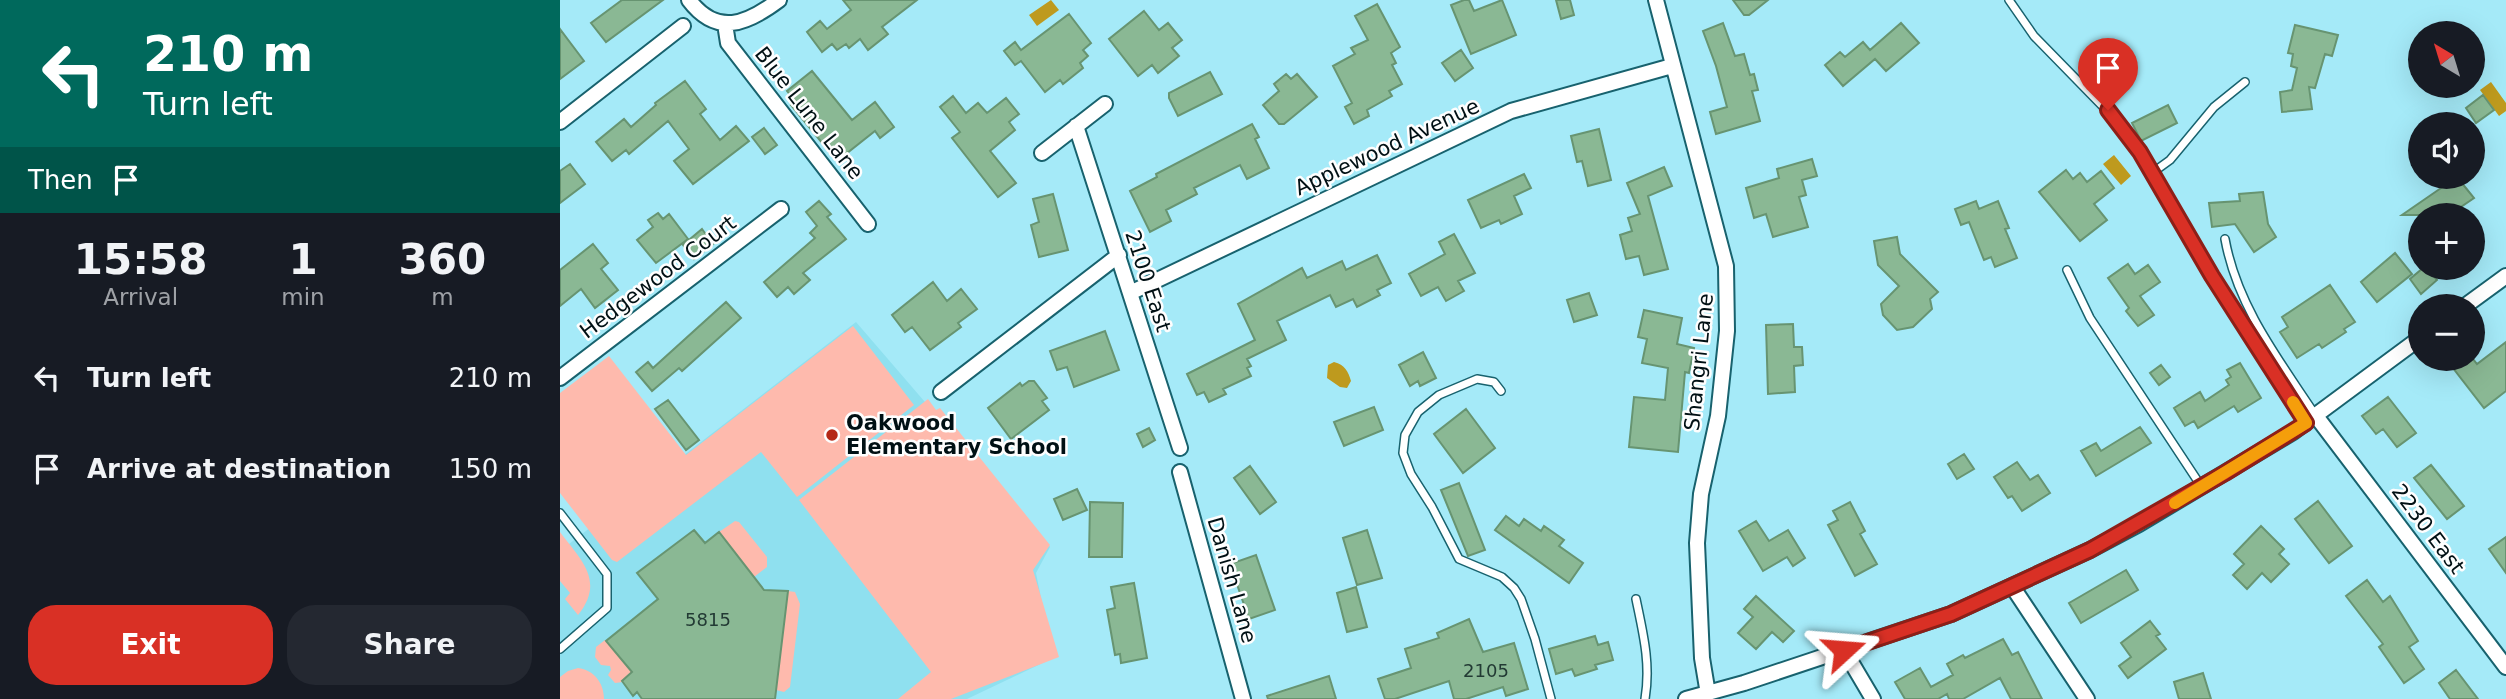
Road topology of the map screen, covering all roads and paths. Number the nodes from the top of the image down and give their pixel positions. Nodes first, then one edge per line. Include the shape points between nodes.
1 (689, 0) edge
2 (779, 0) edge
3 (1656, 0) edge
4 (2009, 0) edge
5 (725, 24) junction
6 (683, 26) dead end
7 (1672, 66) junction
8 (2245, 82) dead end
9 (1105, 104) dead end
10 (560, 122) edge
11 (1076, 126) junction
12 (1042, 153) dead end
13 (2152, 173) junction
14 (781, 209) dead end
15 (868, 224) dead end
16 (2225, 239) dead end
17 (1119, 256) junction
18 (2067, 270) dead end
19 (2506, 276) edge
20 (1130, 293) junction
21 (2481, 294) edge
22 (2408, 347) edge
23 (560, 378) edge
24 (1501, 391) dead end
25 (942, 392) dead end
26 (2311, 419) junction
27 (1180, 448) dead end
28 (1180, 472) dead end
29 (2202, 487) junction
30 (560, 513) edge
31 (2012, 586) junction
32 (1636, 599) dead end
33 (560, 649) edge
34 (1844, 650) junction
35 (2506, 667) edge
36 (1708, 694) junction
37 (1243, 699) edge
38 (1551, 699) edge
39 (1645, 699) edge
40 (1686, 699) edge
41 (1873, 699) edge
42 (2087, 699) edge

1 - 5 street via 709,20
2 - 5 street via 744,21
3 - 7 street, Shangri Lane
4 - 13 lane via 2034,36 2120,124
5 - 15 street, Blue Lune Lane via 728,43
6 - 10 street
7 - 20 street, Applewood Avenue via 1511,111
7 - 36 street, Shangri Lane via 1728,284 1718,416 1701,494 1697,543
8 - 13 lane via 2214,107 2170,160
9 - 11 street
11 - 12 street
11 - 17 street, 2100 East
13 - 26 lane via 2212,276
14 - 23 street, Hedgewood Court
16 - 26 lane via 2233,276 2254,321
17 - 20 street, 2100 East
17 - 25 street
18 - 29 lane via 2090,318
19 - 21 street
20 - 27 street, 2100 East
22 - 26 street
24 - 38 lane via 1494,382 1477,379 1439,396 1418,412 1405,435 1402,453 1458,559 1502,577 1521,598
26 - 29 street
26 - 35 street, 2230 East
28 - 37 street, Danish Lane
29 - 31 street via 2116,537
30 - 33 lane via 607,574 607,608
31 - 34 street via 1951,614
31 - 42 street
32 - 39 lane via 1647,654
34 - 36 street
34 - 41 street
36 - 40 street

